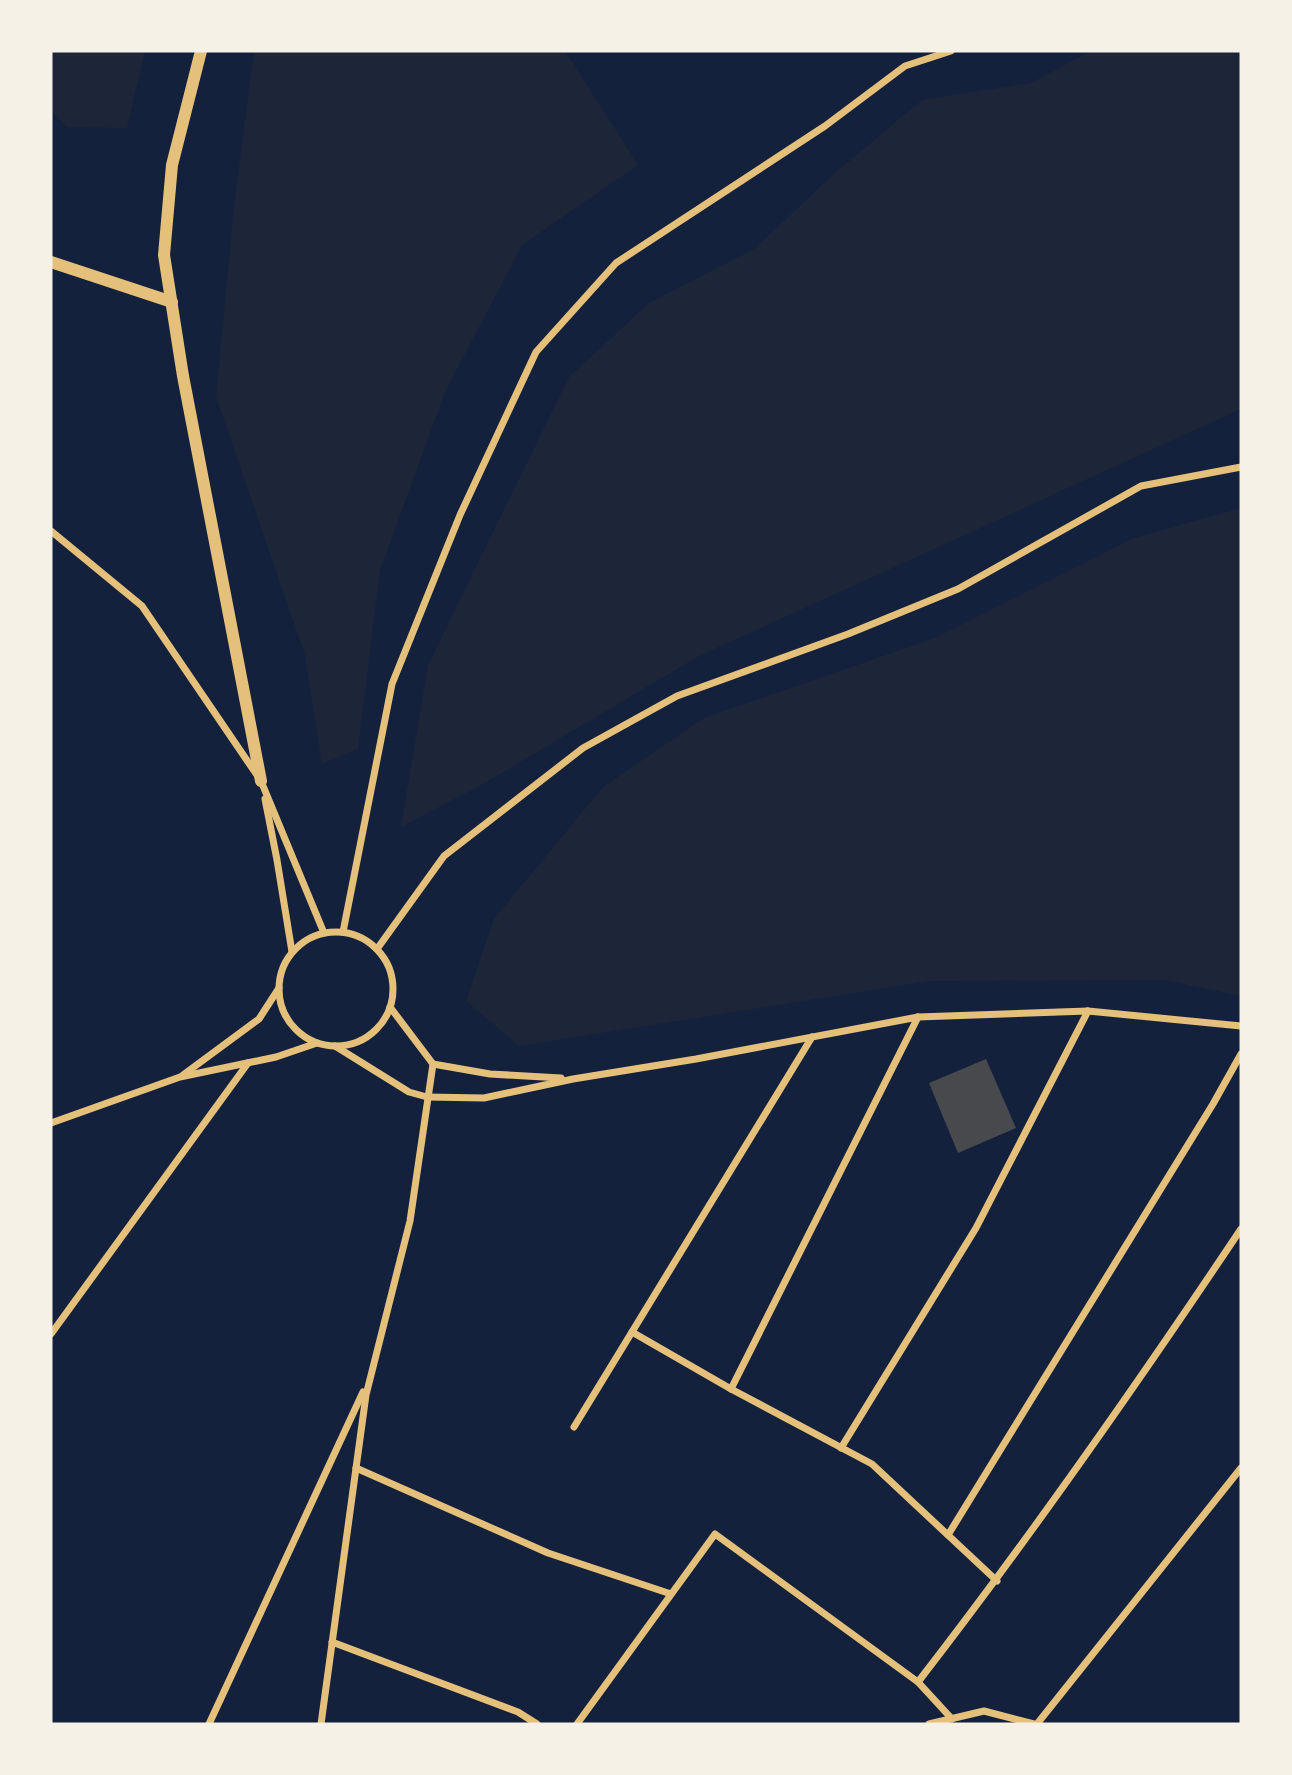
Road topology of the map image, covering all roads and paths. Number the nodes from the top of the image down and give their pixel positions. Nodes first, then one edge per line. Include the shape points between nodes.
1 (201, 51) edge
2 (951, 51) edge
3 (51, 262) edge
4 (172, 302) junction
5 (1241, 467) edge
6 (51, 531) edge
7 (51, 537) edge
8 (69, 545) junction
9 (261, 781) junction
10 (343, 932) junction
11 (324, 933) junction
12 (377, 949) junction
13 (292, 952) junction
14 (279, 988) junction
15 (390, 1007) junction
16 (1088, 1011) junction
17 (918, 1017) junction
18 (1241, 1026) edge
19 (811, 1037) junction
20 (317, 1042) junction
21 (335, 1046) junction
22 (1241, 1054) edge
23 (248, 1063) junction
24 (433, 1063) junction
25 (180, 1077) junction
26 (573, 1079) junction
27 (427, 1097) junction
28 (51, 1123) edge
29 (1241, 1229) edge
30 (632, 1332) junction
31 (51, 1334) edge
32 (371, 1376) junction
33 (730, 1389) junction
34 (574, 1427) dead end
35 (841, 1448) junction
36 (356, 1468) junction
37 (1241, 1468) edge
38 (948, 1535) junction
39 (997, 1581) junction
40 (671, 1594) junction
41 (332, 1642) junction
42 (918, 1682) junction
43 (952, 1719) junction
44 (209, 1724) edge
45 (321, 1724) edge
46 (537, 1724) edge
47 (577, 1724) edge
48 (929, 1724) edge
49 (1035, 1724) edge

1 - 4 street via 172,165 164,256
2 - 10 street via 905,66 825,126 616,263 536,352 460,515 392,684
3 - 4 street
4 - 9 street
5 - 12 street via 1141,486 958,589 677,696 595,741 444,856
6 - 8 street
7 - 8 street
8 - 9 street via 142,606
9 - 11 street
9 - 13 street
10 - 11 street
10 - 12 street via 362,937
11 - 13 street
12 - 15 street via 391,975
13 - 14 street via 282,969
14 - 20 street via 289,1021
14 - 25 street via 259,1019
15 - 21 street via 369,1035
15 - 24 street
16 - 17 street
16 - 18 street
16 - 35 street via 976,1228
17 - 19 street
17 - 33 street
19 - 26 street
19 - 30 street
20 - 21 street
20 - 23 street
21 - 27 street via 409,1092
22 - 38 street
23 - 25 street
23 - 31 street
24 - 26 street via 490,1074
24 - 27 street
25 - 28 street
26 - 27 street via 484,1098
27 - 32 street via 410,1221
29 - 39 street
30 - 33 street
30 - 34 street
32 - 36 street
32 - 44 street
33 - 35 street
35 - 38 street via 872,1464
36 - 40 street via 548,1553
36 - 41 street
37 - 49 street
38 - 39 street
39 - 42 street
40 - 42 street via 715,1534
40 - 47 street
41 - 45 street
41 - 46 street via 518,1712
42 - 43 street
43 - 48 street
43 - 49 street via 984,1711

